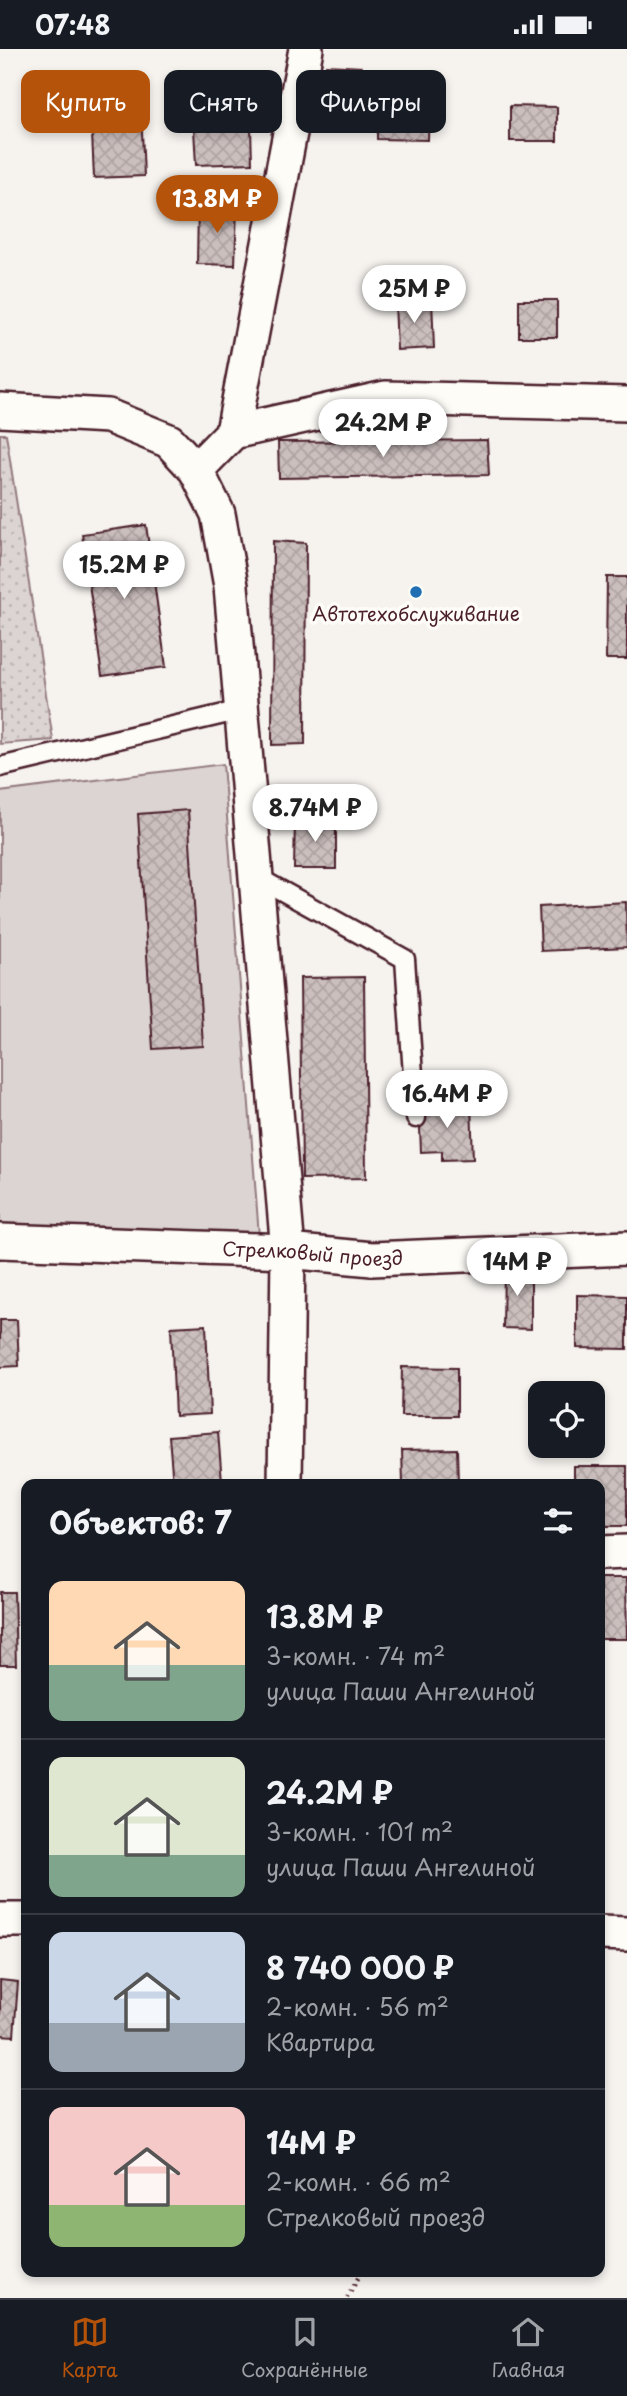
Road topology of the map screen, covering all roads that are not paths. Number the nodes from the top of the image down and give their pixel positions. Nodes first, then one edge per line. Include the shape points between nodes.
1 (306, 49) edge
2 (627, 404) edge
3 (0, 410) edge
4 (233, 432) junction
5 (195, 470) junction
6 (242, 710) junction
7 (0, 767) edge
8 (255, 876) junction
9 (416, 1118) dead end
10 (0, 1241) edge
11 (627, 1248) edge
12 (288, 1251) junction
13 (285, 1479) edge
14 (627, 1552) edge
15 (605, 1553) edge
16 (0, 1920) edge
17 (21, 1920) edge
18 (605, 1933) edge
19 (627, 1934) edge

1 - 4 street
2 - 4 street via 385,398
3 - 5 street via 108,417 169,441
4 - 5 street
5 - 6 street via 218,514 231,586
6 - 7 lane
6 - 8 street
8 - 9 lane via 405,958
8 - 12 street
10 - 12 street, Стрелковый проезд
11 - 12 street, Стрелковый проезд via 372,1259
12 - 13 street
14 - 15 street
16 - 17 street
18 - 19 street

